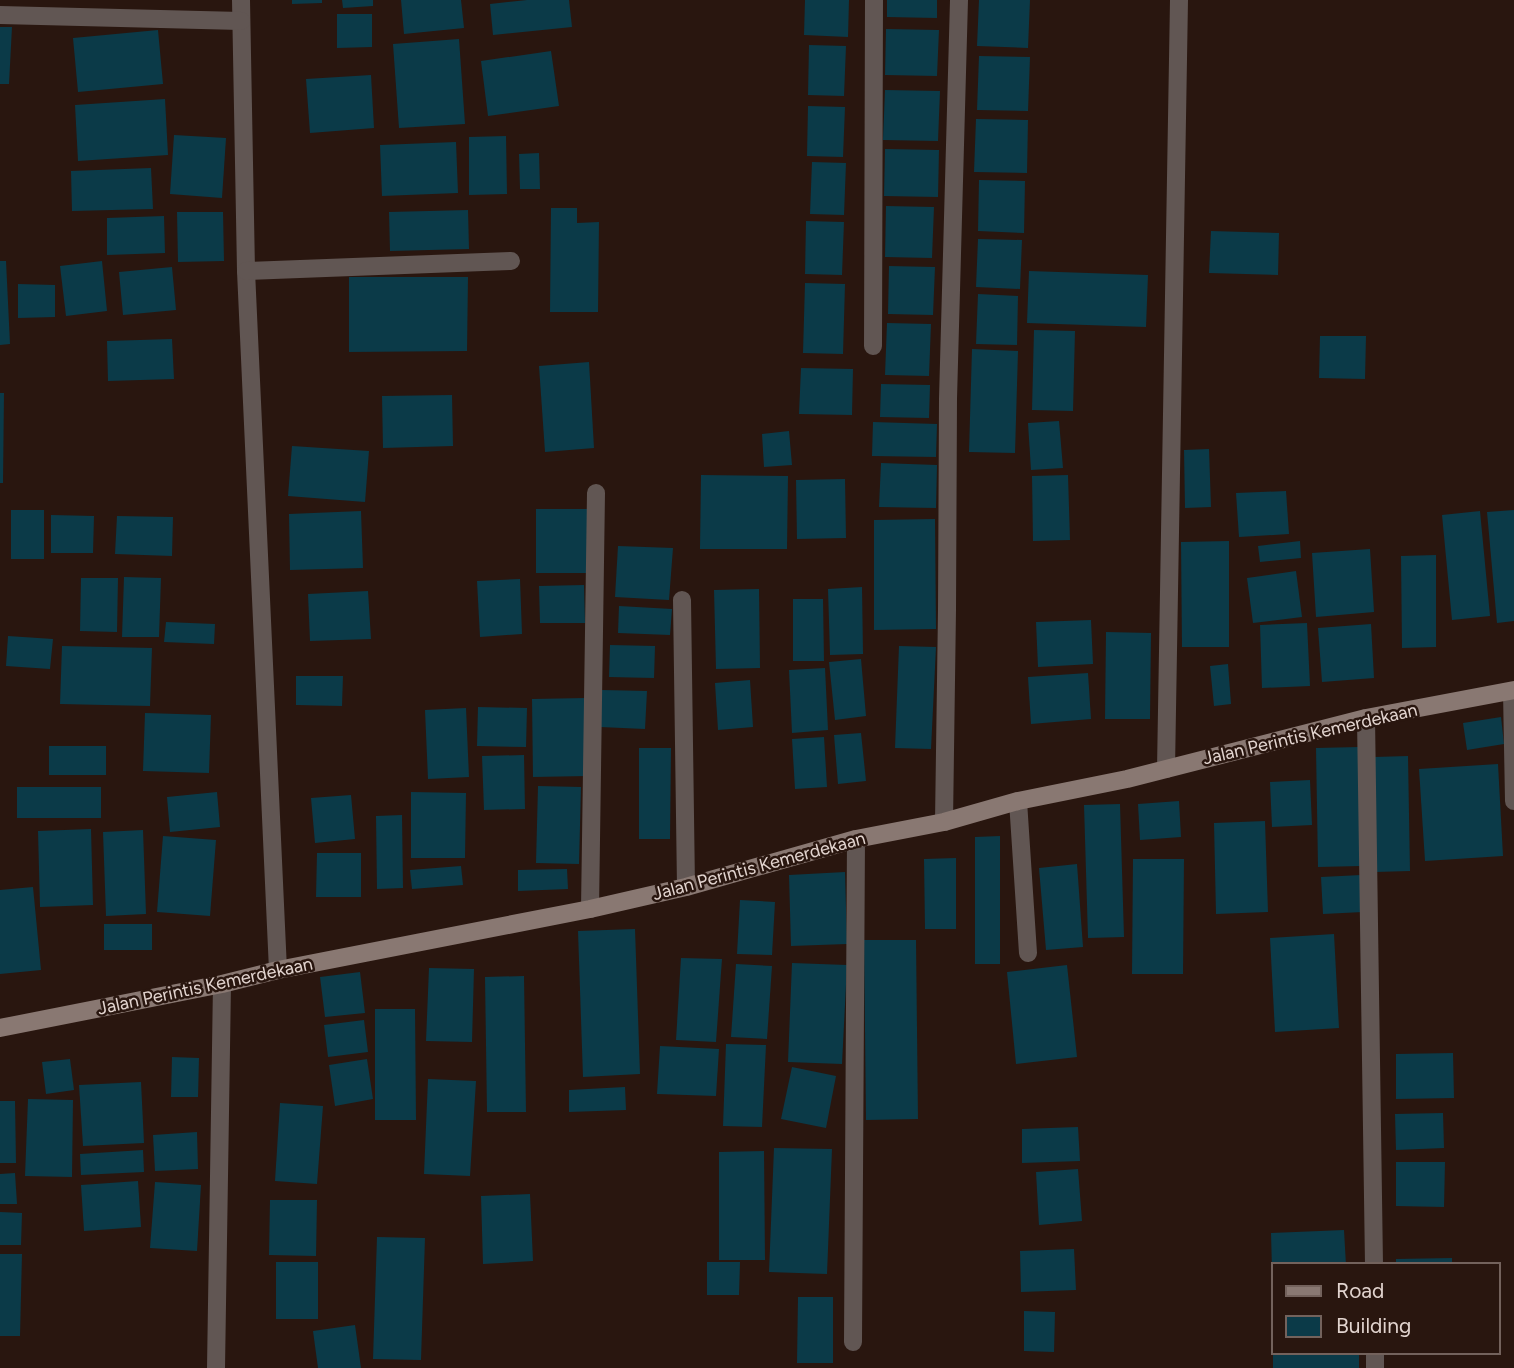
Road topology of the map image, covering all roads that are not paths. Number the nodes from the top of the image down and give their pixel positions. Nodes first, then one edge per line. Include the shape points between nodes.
1 (241, 0) edge
2 (874, 0) edge
3 (959, 0) edge
4 (1179, 0) edge
5 (0, 15) edge
6 (241, 21) junction
7 (511, 261) dead end
8 (246, 271) junction
9 (873, 346) dead end
10 (596, 493) dead end
11 (682, 600) dead end
12 (1513, 691) edge
13 (1366, 718) junction
14 (1166, 769) junction
15 (1018, 801) junction
16 (1514, 801) edge
17 (944, 822) junction
18 (856, 839) junction
19 (686, 887) junction
20 (590, 909) junction
21 (1028, 953) dead end
22 (278, 970) junction
23 (222, 984) junction
24 (0, 1028) edge
25 (1374, 1263) edge
26 (853, 1342) dead end
27 (216, 1368) edge

1 - 6 street
2 - 9 street
3 - 17 street via 948,399
4 - 14 street
5 - 6 street
6 - 8 street
7 - 8 street
8 - 22 street
10 - 20 street
11 - 19 street
12 - 13 street, Jalan Perintis Kemerdekaan
12 - 16 street
13 - 14 street, Jalan Perintis Kemerdekaan
13 - 25 street
14 - 15 street, Jalan Perintis Kemerdekaan
15 - 17 street, Jalan Perintis Kemerdekaan
15 - 21 street
17 - 18 street, Jalan Perintis Kemerdekaan
18 - 19 street, Jalan Perintis Kemerdekaan
18 - 26 street
19 - 20 street, Jalan Perintis Kemerdekaan
20 - 22 street, Jalan Perintis Kemerdekaan
22 - 23 street, Jalan Perintis Kemerdekaan
23 - 24 street, Jalan Perintis Kemerdekaan
23 - 27 street

